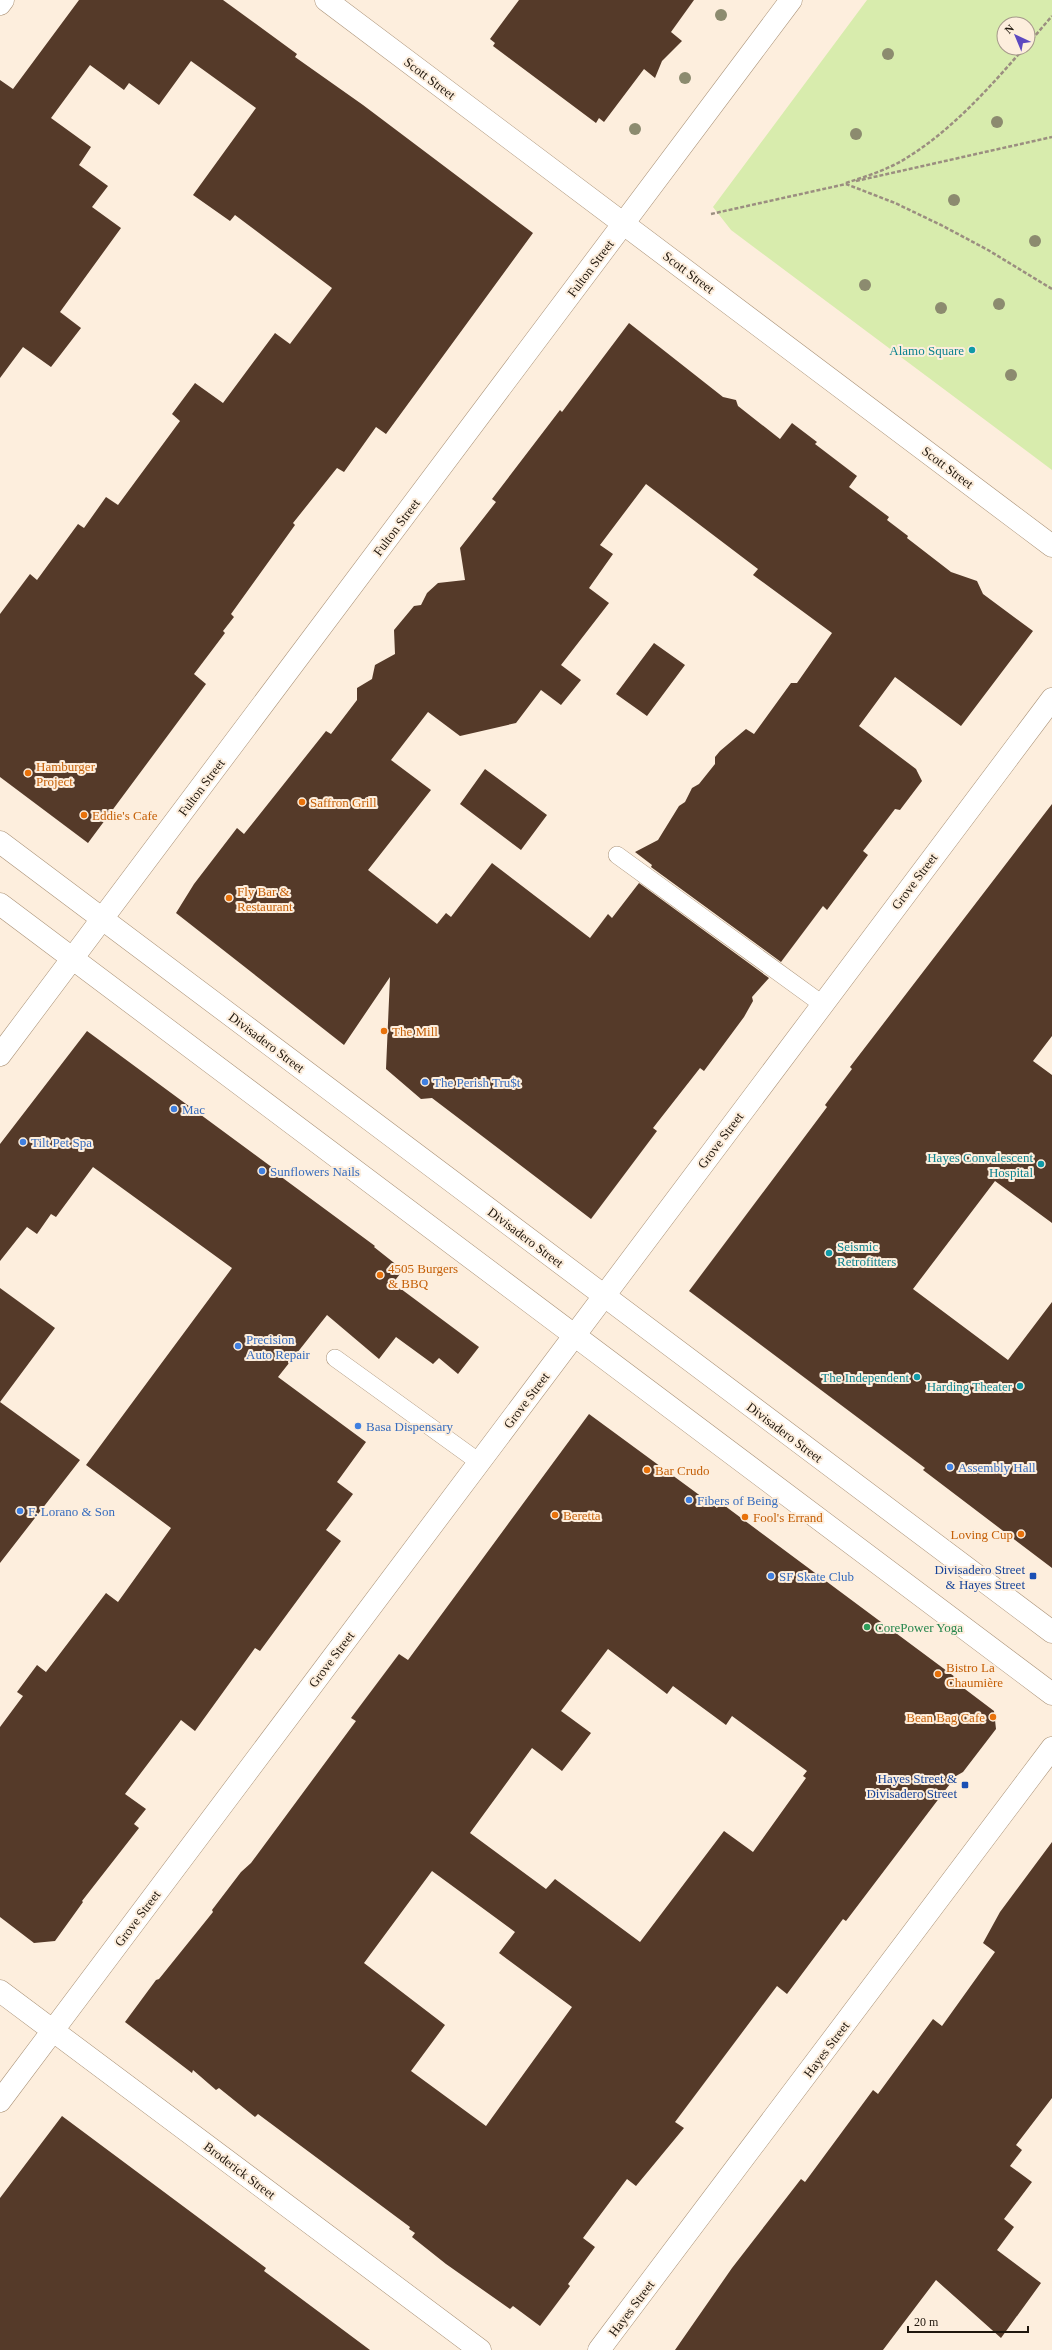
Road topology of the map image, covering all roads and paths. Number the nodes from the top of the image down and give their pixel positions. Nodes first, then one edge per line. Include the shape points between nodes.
1 (3, 0) edge
2 (326, 0) edge
3 (791, 0) edge
4 (0, 4) edge
5 (1052, 16) edge
6 (1036, 35) edge
7 (1016, 56) edge
8 (1052, 137) edge
9 (846, 184) junction
10 (711, 214) dead end
11 (623, 224) junction
12 (1052, 289) edge
13 (1052, 546) edge
14 (1052, 699) edge
15 (0, 842) edge
16 (617, 855) dead end
17 (0, 904) edge
18 (102, 919) junction
19 (72, 959) junction
20 (822, 1004) junction
21 (0, 1055) edge
22 (604, 1296) junction
23 (574, 1335) junction
24 (335, 1358) dead end
25 (479, 1462) junction
26 (1052, 1632) edge
27 (1052, 1694) edge
28 (1052, 1748) edge
29 (0, 1991) edge
30 (53, 2030) junction
31 (0, 2100) edge
32 (480, 2350) edge
33 (599, 2350) edge

1 - 4 street
2 - 11 street, Scott Street
3 - 11 street, Fulton Street
5 - 6 path
7 - 9 path via 954,122 930,143 907,158
8 - 9 path
9 - 10 path
9 - 12 path via 941,225
11 - 13 street, Scott Street
11 - 18 street, Fulton Street
14 - 20 street, Grove Street
15 - 18 street, Divisadero Street
16 - 20 lane
17 - 19 street
18 - 19 street, Fulton Street
18 - 22 street, Divisadero Street
19 - 21 street, Fulton Street
19 - 23 street
20 - 22 street, Grove Street
22 - 23 street, Grove Street
22 - 26 street, Divisadero Street
23 - 25 street, Grove Street
23 - 27 street
24 - 25 lane
25 - 30 street, Grove Street
28 - 33 street, Hayes Street
29 - 30 street, Broderick Street
30 - 31 street, Grove Street
30 - 32 street, Broderick Street

